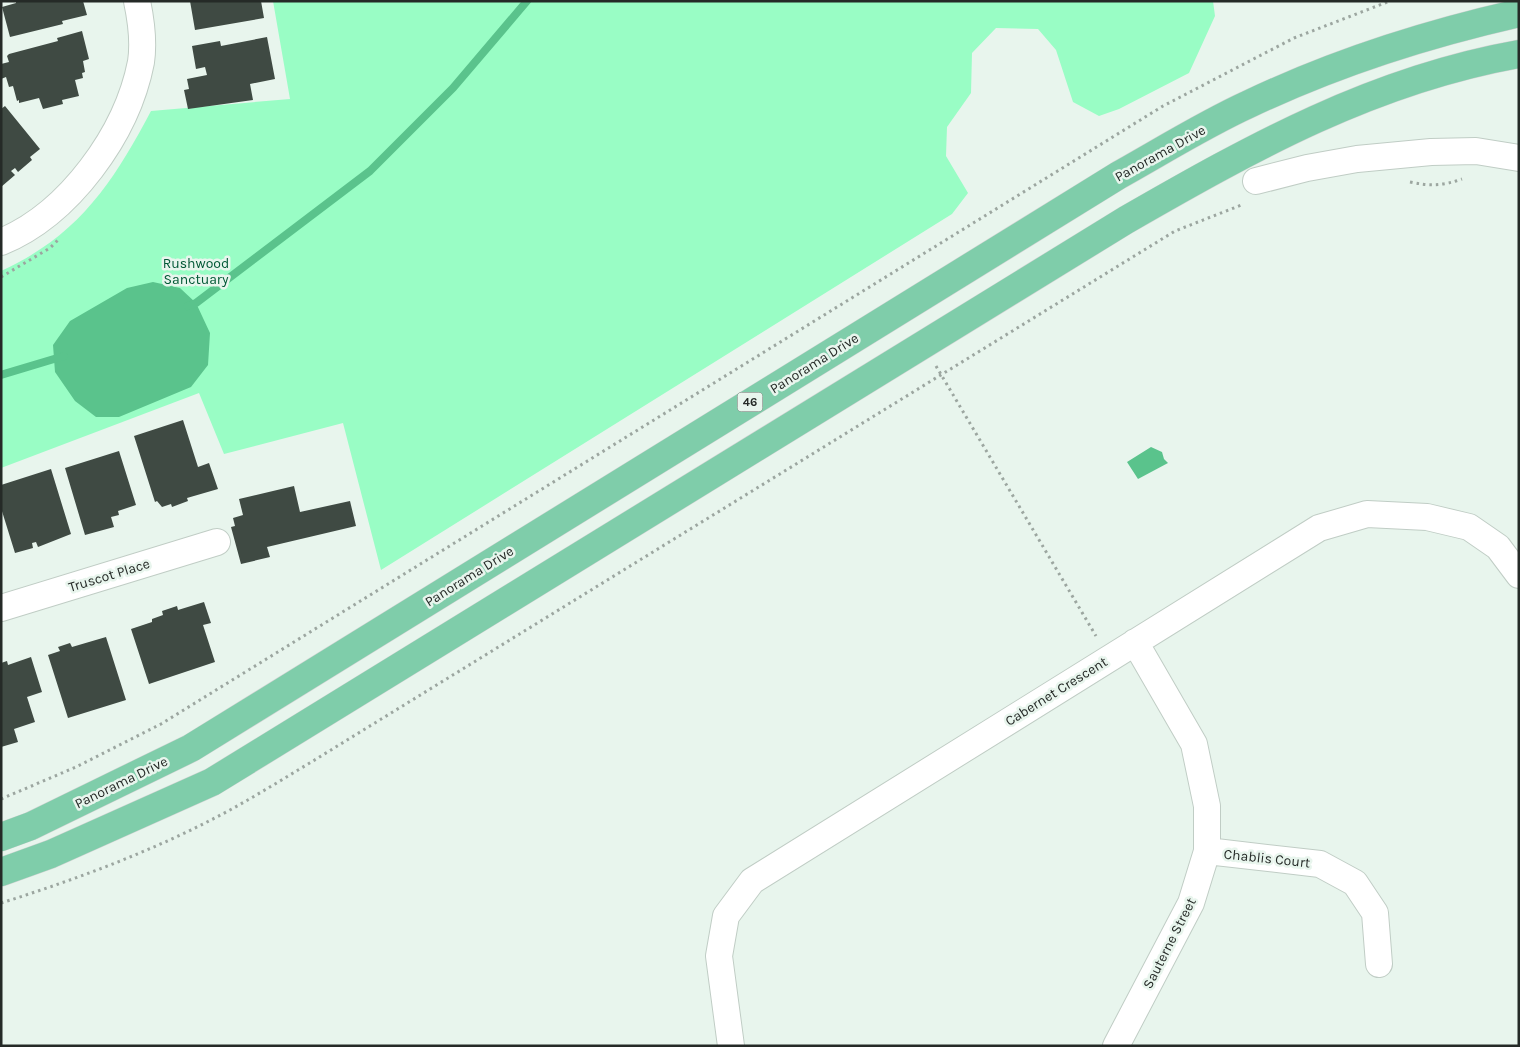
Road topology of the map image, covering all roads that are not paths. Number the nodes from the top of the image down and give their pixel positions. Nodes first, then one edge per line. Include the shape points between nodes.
1 (137, 1) edge
2 (1519, 13) edge
3 (1519, 54) edge
4 (1519, 158) edge
5 (1252, 191) road end
6 (1, 242) edge
7 (217, 542) dead end
8 (1519, 574) edge
9 (1, 608) edge
10 (1135, 642) junction
11 (1, 837) edge
12 (1207, 851) junction
13 (1, 872) edge
14 (1379, 964) dead end
15 (731, 1046) edge
16 (1116, 1046) edge

1 - 6 street via 142,23 141,61 128,106 103,151 83,180 53,210 23,233
2 - 11 main road, Panorama Drive / 46 via 1450,29 1349,62 1240,108 1119,175 191,748 32,826
3 - 13 main road via 1400,85 1318,116 1238,156 1126,220 212,782 51,854
4 - 5 street via 1476,151 1357,160 1307,168
7 - 9 street, Truscot Place
8 - 10 street, Cabernet Crescent via 1498,548 1469,526 1427,517 1367,514 1319,528
10 - 12 street, Sauterne Street via 1194,744 1207,806
10 - 15 street, Cabernet Crescent via 752,880 726,916 719,956
12 - 14 street, Chablis Court via 1320,864 1355,883 1375,913
12 - 16 street, Sauterne Street via 1191,903

